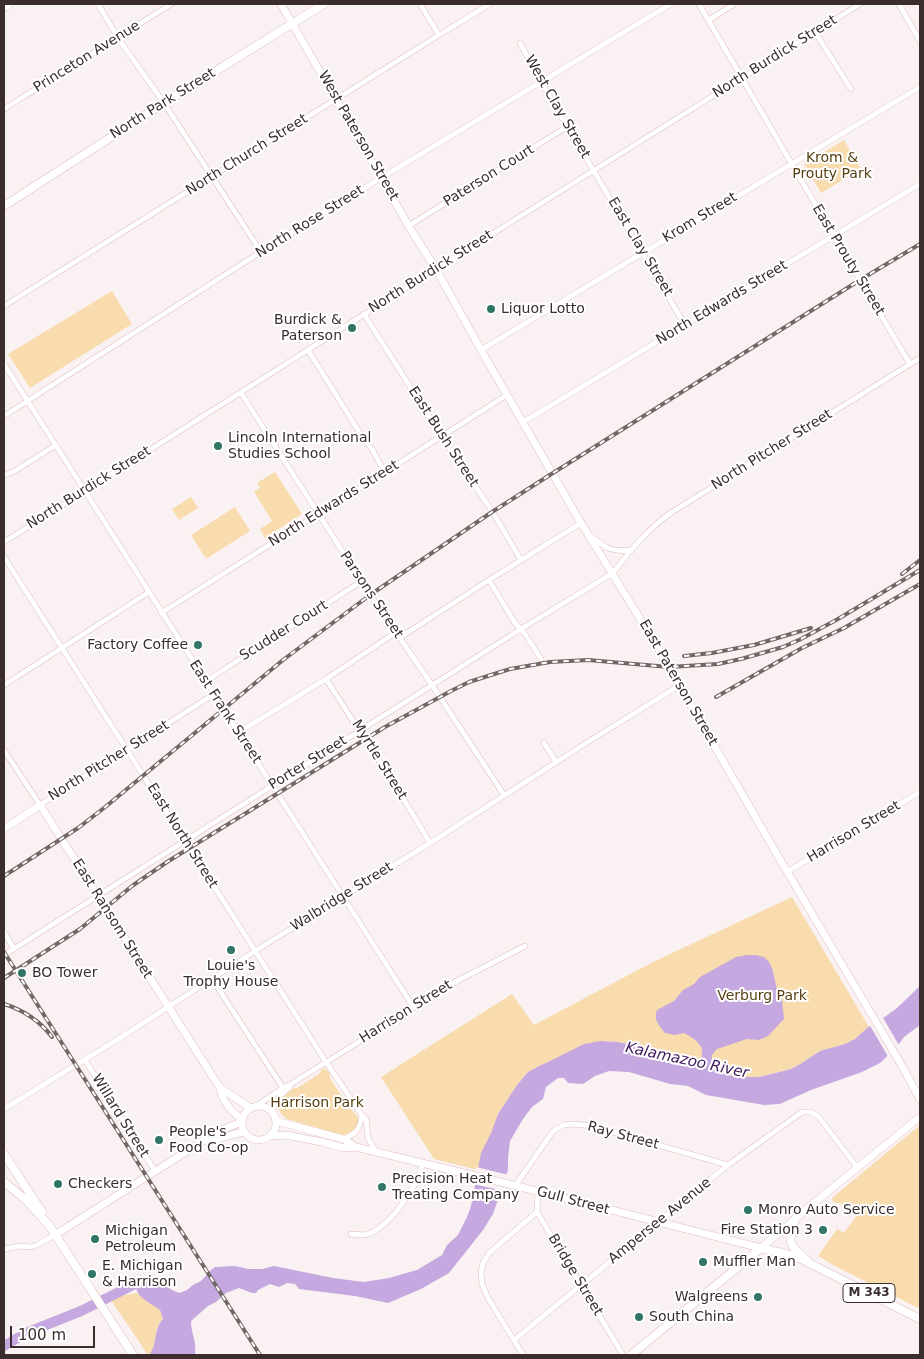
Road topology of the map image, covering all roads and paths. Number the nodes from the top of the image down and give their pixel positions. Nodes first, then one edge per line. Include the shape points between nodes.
1 (10, 4) edge
2 (98, 4) edge
3 (171, 4) edge
4 (281, 4) edge
5 (324, 4) edge
6 (420, 4) edge
7 (490, 4) edge
8 (671, 4) edge
9 (699, 4) edge
10 (734, 4) edge
11 (860, 4) edge
12 (899, 4) edge
13 (4, 8) edge
14 (709, 20) junction
15 (293, 23) junction
16 (815, 32) junction
17 (438, 35) junction
18 (118, 38) junction
19 (920, 41) edge
20 (520, 43) dead end
21 (741, 77) junction
22 (541, 82) junction
23 (920, 87) edge
24 (851, 89) dead end
25 (336, 99) junction
26 (164, 104) junction
27 (4, 109) edge
28 (568, 126) junction
29 (791, 163) junction
30 (594, 170) junction
31 (212, 177) junction
32 (382, 178) junction
33 (920, 184) edge
34 (4, 206) edge
35 (410, 225) junction
36 (834, 236) junction
37 (261, 252) junction
38 (643, 252) junction
39 (436, 269) junction
40 (4, 306) edge
41 (364, 314) junction
42 (685, 325) junction
43 (308, 350) junction
44 (481, 350) junction
45 (920, 358) edge
46 (4, 364) edge
47 (910, 364) junction
48 (241, 393) junction
49 (507, 396) junction
50 (27, 400) junction
51 (4, 416) edge
52 (523, 422) junction
53 (442, 437) junction
54 (56, 446) junction
55 (385, 473) junction
56 (4, 475) edge
57 (85, 491) junction
58 (318, 514) junction
59 (582, 523) junction
60 (589, 535) junction
61 (4, 542) edge
62 (631, 550) junction
63 (4, 557) edge
64 (521, 560) junction
65 (613, 573) junction
66 (489, 580) junction
67 (362, 581) junction
68 (149, 592) junction
69 (161, 613) junction
70 (520, 629) junction
71 (395, 632) junction
72 (399, 638) junction
73 (62, 648) junction
74 (541, 659) dead end
75 (326, 679) junction
76 (206, 681) junction
77 (4, 685) edge
78 (432, 685) junction
79 (680, 685) junction
80 (214, 694) junction
81 (360, 731) junction
82 (238, 732) junction
83 (544, 743) dead end
84 (4, 750) edge
85 (126, 750) junction
86 (556, 762) junction
87 (272, 786) junction
88 (920, 792) edge
89 (504, 795) junction
90 (40, 805) junction
91 (4, 829) edge
92 (185, 841) junction
93 (430, 843) junction
94 (787, 872) junction
95 (98, 895) junction
96 (343, 897) junction
97 (4, 932) edge
98 (525, 946) dead end
99 (14, 949) junction
100 (255, 951) junction
101 (4, 955) edge
102 (212, 979) junction
103 (168, 1006) junction
104 (414, 1008) junction
105 (85, 1060) junction
106 (326, 1062) junction
107 (291, 1084) junction
108 (220, 1088) junction
109 (283, 1088) junction
110 (920, 1099) edge
111 (254, 1107) junction
112 (4, 1110) edge
113 (272, 1111) junction
114 (362, 1115) junction
115 (920, 1117) edge
116 (242, 1121) junction
117 (276, 1121) junction
118 (244, 1132) junction
119 (270, 1136) junction
120 (344, 1139) junction
121 (203, 1141) junction
122 (356, 1147) junction
123 (377, 1152) junction
124 (4, 1154) edge
125 (422, 1163) junction
126 (728, 1165) junction
127 (857, 1167) junction
128 (155, 1171) junction
129 (4, 1182) edge
130 (514, 1185) junction
131 (538, 1192) junction
132 (537, 1212) junction
133 (795, 1219) junction
134 (657, 1223) junction
135 (49, 1225) junction
136 (352, 1234) dead end
137 (55, 1235) junction
138 (761, 1248) junction
139 (4, 1249) edge
140 (816, 1267) junction
141 (581, 1285) junction
142 (920, 1319) edge
143 (514, 1340) junction
144 (133, 1355) edge
145 (523, 1355) edge
146 (623, 1355) edge
147 (630, 1355) edge

1 - 13 main road
2 - 18 street
3 - 18 street, Princeton Avenue
4 - 15 street, West Paterson Street
5 - 15 main road, North Park Street
6 - 17 street
7 - 17 street, North Church Street
8 - 22 street, North Rose Street
9 - 14 street, East Prouty Street
10 - 14 street
11 - 16 street, North Burdick Street
12 - 19 street
14 - 21 street, East Prouty Street
15 - 25 street, West Paterson Street
15 - 26 main road, North Park Street
16 - 21 street, North Burdick Street
16 - 24 street
17 - 25 street, North Church Street
18 - 26 street
18 - 27 street, Princeton Avenue
20 - 22 street, West Clay Street
21 - 29 street, East Prouty Street
21 - 30 street, North Burdick Street
22 - 28 street, West Clay Street
22 - 32 street, North Rose Street
23 - 29 street, Krom Street
25 - 31 street, North Church Street
25 - 32 street, West Paterson Street
26 - 31 street
26 - 34 main road, North Park Street
28 - 30 street, West Clay Street
28 - 35 street, Paterson Court
29 - 36 street, East Prouty Street
29 - 38 street, Krom Street
30 - 38 street, East Clay Street
30 - 39 street, North Burdick Street
31 - 37 street
31 - 40 street, North Church Street
32 - 35 street, West Paterson Street
32 - 37 street, North Rose Street
33 - 36 street, North Edwards Street
35 - 39 street, West Paterson Street
36 - 42 street, North Edwards Street
36 - 47 street, East Prouty Street
37 - 50 street, North Rose Street
38 - 42 street, East Clay Street
38 - 44 street, Krom Street
39 - 41 street, North Burdick Street
39 - 44 street, East Paterson Street
41 - 43 street, North Burdick Street
41 - 53 street, East Bush Street
42 - 52 street, North Edwards Street
43 - 48 street, North Burdick Street
43 - 55 street
44 - 49 street, East Paterson Street
45 - 47 street, North Pitcher Street
46 - 50 street, East Frank Street
47 - 62 street, North Pitcher Street via 678,508
48 - 57 street, North Burdick Street
48 - 58 street, Parsons Street
49 - 52 street, East Paterson Street
49 - 53 street, North Edwards Street
50 - 51 street, North Rose Street
50 - 54 street, East Frank Street
52 - 59 street, East Paterson Street
53 - 55 street, North Edwards Street
53 - 64 street, East Bush Street
54 - 56 street
54 - 57 street, East Frank Street
55 - 58 street, North Edwards Street
57 - 61 street, North Burdick Street
57 - 68 street, East Frank Street
58 - 67 street, Parsons Street
58 - 69 street, North Edwards Street
59 - 60 street, East Paterson Street
59 - 64 street
60 - 62 street via 604,547 619,552
60 - 65 street, East Paterson Street
62 - 65 street, North Pitcher Street
63 - 73 street, East North Street
64 - 66 street
65 - 70 street, Porter Street
65 - 79 street, East Paterson Street
66 - 70 street
66 - 72 street
67 - 71 street, Parsons Street
67 - 76 street, Scudder Court
68 - 69 street, East Frank Street
68 - 73 street
69 - 76 street, East Frank Street
70 - 74 street
70 - 78 street, Porter Street
71 - 72 street, Parsons Street
71 - 75 street
72 - 78 street, Parsons Street
73 - 77 street
73 - 85 street, East North Street
75 - 81 street, Myrtle Street
75 - 82 street
76 - 80 street, East Frank Street
78 - 81 street, Porter Street
78 - 89 street, Parsons Street
79 - 86 street, Walbridge Street
79 - 94 street, East Paterson Street
80 - 82 street, East Frank Street
80 - 85 street, North Pitcher Street
81 - 87 street, Porter Street
81 - 93 street, Myrtle Street
82 - 87 street, East Frank Street
83 - 86 street
84 - 90 street, East Ransom Street
85 - 90 street, North Pitcher Street
85 - 92 street, East North Street
86 - 89 street, Walbridge Street
87 - 92 street, Porter Street
87 - 96 street, East Frank Street
88 - 94 street, Harrison Street
89 - 93 street, Walbridge Street
90 - 91 street, North Pitcher Street
90 - 95 street, East Ransom Street
92 - 95 street, Porter Street
92 - 100 street, East North Street
93 - 96 street, Walbridge Street
94 - 110 street, East Paterson Street
95 - 99 street, Porter Street
95 - 103 street, East Ransom Street
96 - 100 street, Walbridge Street
96 - 104 street, East Frank Street
97 - 99 street
98 - 104 street, Harrison Street via 455,982
99 - 101 street, Porter Street
100 - 102 street, Walbridge Street
100 - 106 street, East North Street
102 - 103 street, Walbridge Street
102 - 109 street
103 - 105 street, Walbridge Street
103 - 108 street, East Ransom Street
104 - 106 street, Harrison Street
105 - 112 street, Walbridge Street
105 - 128 street, Willard Street
106 - 107 street, Harrison Street
106 - 114 street, East North Street
107 - 109 street, Harrison Street
107 - 113 street, Harrison Street
108 - 111 street, East Ransom Street
108 - 116 street, East Ransom Street via 221,1096
109 - 111 street, Harrison Street
111 - 113 street
111 - 116 street via 246,1111
113 - 117 street
114 - 120 street via 358,1129
114 - 123 street, East North Street via 366,1119 368,1138
115 - 127 street
116 - 118 street
116 - 121 street via 207,1135
117 - 119 street
117 - 120 street, Gull Street
118 - 119 street via 259,1140
118 - 121 street
119 - 122 street, Gull Street via 286,1135 344,1148
120 - 122 street, Gull Street
121 - 128 street
122 - 123 street, Gull Street
123 - 125 street, Gull Street
124 - 135 main road
125 - 130 street, Gull Street
125 - 136 street via 408,1195 393,1216 374,1231
126 - 127 street, Ampersee Avenue via 798,1114 811,1112
126 - 130 street, Ray Street via 592,1126 573,1124 551,1134
126 - 134 street, Ampersee Avenue
127 - 133 street
128 - 137 street
129 - 135 main road
130 - 131 street, Gull Street
131 - 132 street
131 - 134 street, Gull Street
132 - 141 street, Bridge Street
132 - 143 street via 489,1253 483,1263 481,1278 488,1298
133 - 138 street
133 - 140 main road via 791,1244
134 - 138 street, Gull Street
134 - 141 street, Ampersee Avenue
135 - 137 main road
137 - 139 street via 37,1245
137 - 144 main road
138 - 140 main road, M 343 via 801,1259
138 - 147 main road
140 - 142 main road, M 343
141 - 143 street, Ampersee Avenue
141 - 146 street, Bridge Street
143 - 145 street

